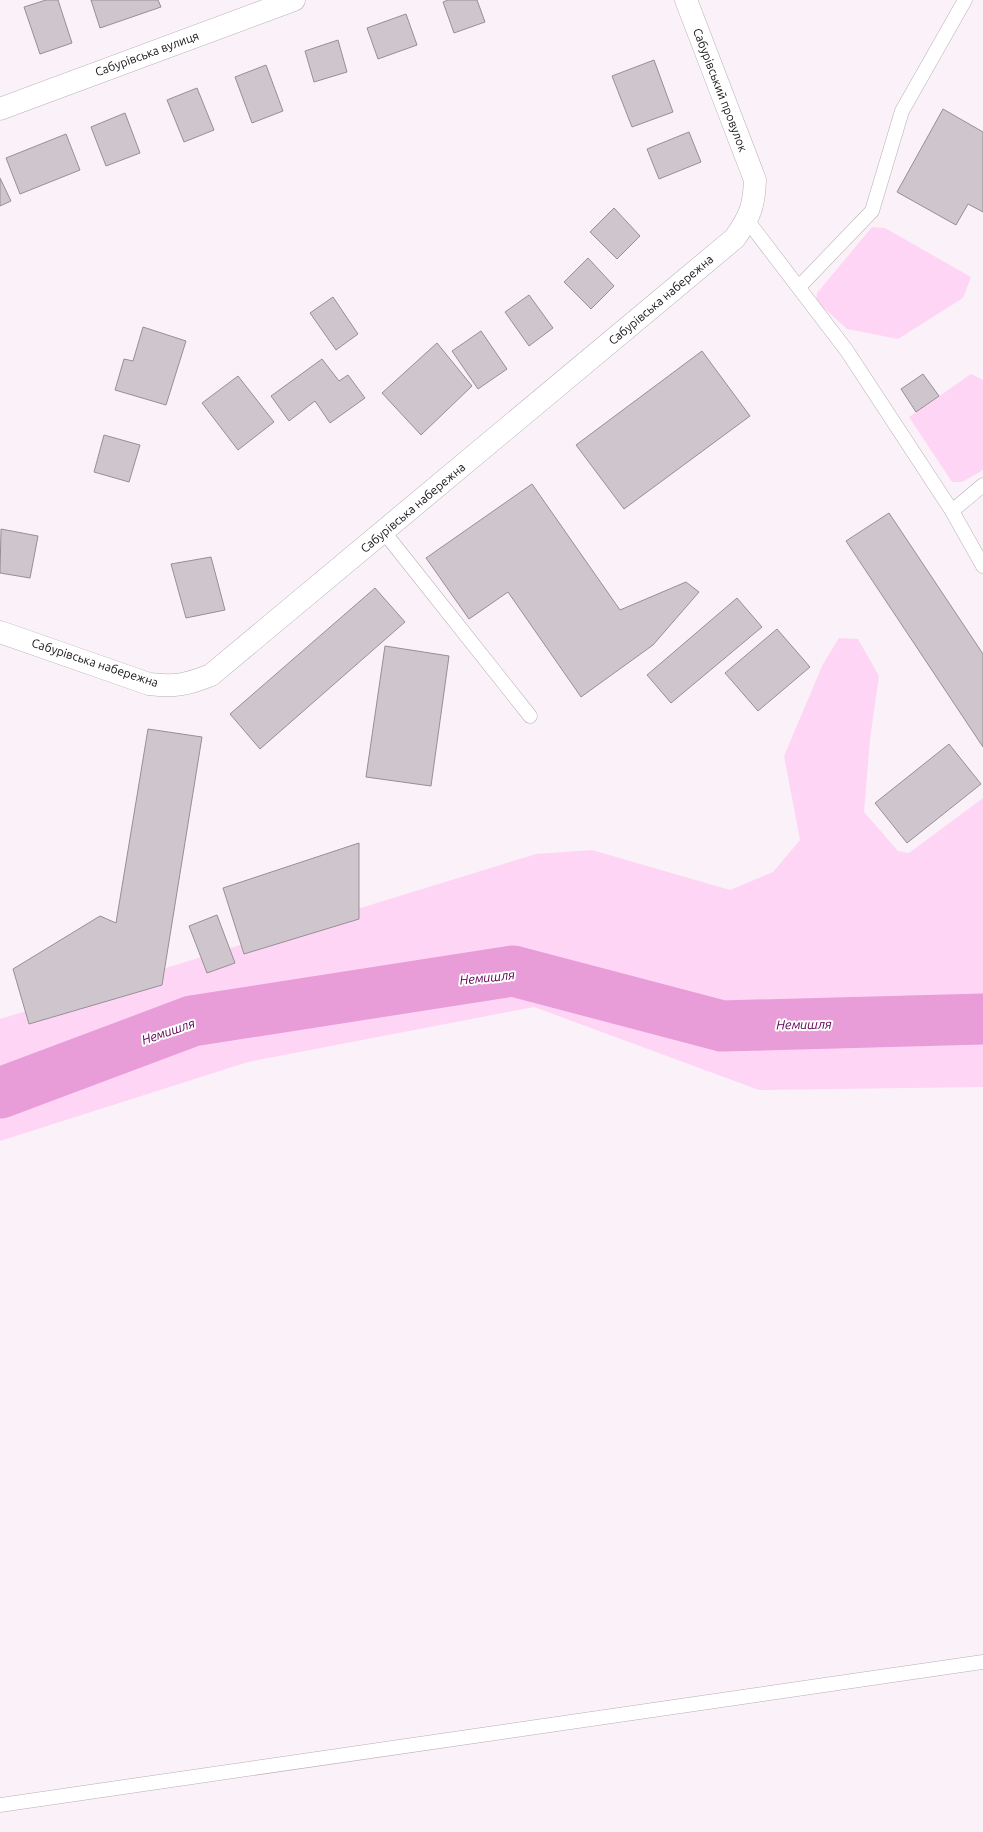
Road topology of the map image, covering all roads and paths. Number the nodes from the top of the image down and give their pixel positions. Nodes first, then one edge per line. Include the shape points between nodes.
1 (294, 0) edge
2 (686, 0) edge
3 (965, 0) edge
4 (0, 109) edge
5 (755, 180) joint
6 (747, 220) junction
7 (799, 287) junction
8 (983, 485) edge
9 (952, 511) junction
10 (384, 532) junction
11 (983, 566) edge
12 (0, 632) edge
13 (530, 716) dead end
14 (983, 1662) edge
15 (0, 1805) edge

1 - 4 street, Сабурівська вулиця
2 - 5 street, Сабурівський провулок
3 - 7 lane via 902,110 872,211
5 - 6 street, Сабурівська набережна via 754,201
6 - 7 lane
6 - 10 street, Сабурівська набережна via 735,238
7 - 9 lane via 847,351
8 - 9 lane
9 - 11 lane
10 - 12 street, Сабурівська набережна via 211,675 191,683 170,687 149,684
10 - 13 lane
14 - 15 lane

